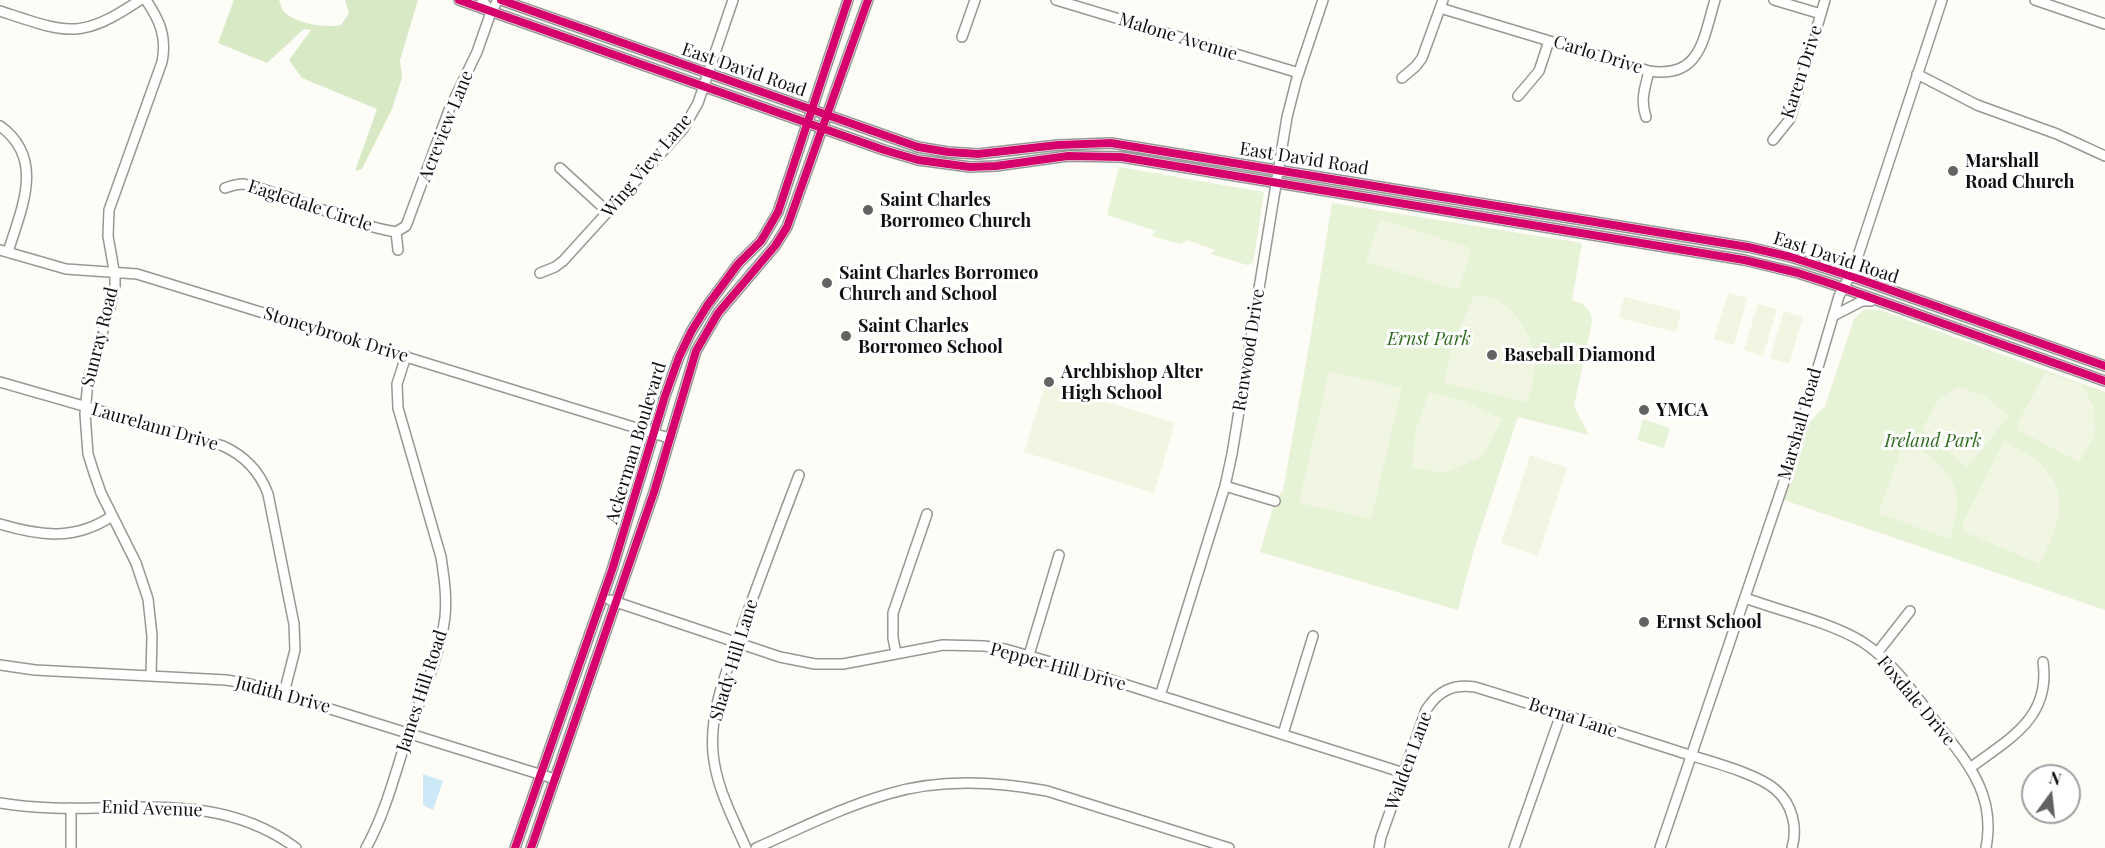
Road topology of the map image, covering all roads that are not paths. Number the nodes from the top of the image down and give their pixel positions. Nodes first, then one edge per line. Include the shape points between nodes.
1 (140, 0) edge
2 (146, 0) edge
3 (459, 0) edge
4 (482, 0) edge
5 (499, 0) edge
6 (733, 0) edge
7 (848, 0) edge
8 (868, 0) edge
9 (975, 0) edge
10 (1056, 0) edge
11 (1323, 0) edge
12 (1715, 0) edge
13 (1774, 0) edge
14 (1825, 0) edge
15 (1942, 0) edge
16 (2035, 0) edge
17 (1442, 4) edge
18 (0, 11) edge
19 (491, 12) junction
20 (1821, 14) junction
21 (2105, 24) edge
22 (962, 37) dead end
23 (1549, 41) junction
24 (1649, 71) junction
25 (1299, 73) junction
26 (709, 74) junction
27 (1917, 74) junction
28 (1402, 78) dead end
29 (704, 86) junction
30 (1518, 96) dead end
31 (812, 109) junction
32 (827, 115) junction
33 (1646, 117) dead end
34 (809, 123) junction
35 (0, 126) edge
36 (823, 128) junction
37 (1773, 140) dead end
38 (2105, 156) edge
39 (560, 168) dead end
40 (1279, 170) junction
41 (1277, 183) junction
42 (225, 188) dead end
43 (1515, 209) junction
44 (608, 212) junction
45 (1513, 222) junction
46 (396, 232) junction
47 (398, 250) dead end
48 (4, 251) edge
49 (115, 272) junction
50 (540, 273) dead end
51 (1849, 276) junction
52 (1843, 288) junction
53 (1878, 301) junction
54 (1833, 316) junction
55 (406, 357) junction
56 (2105, 366) edge
57 (2105, 381) edge
58 (0, 382) edge
59 (85, 407) junction
60 (655, 434) junction
61 (669, 438) junction
62 (799, 474) dead end
63 (1225, 486) junction
64 (1275, 501) dead end
65 (927, 514) dead end
66 (112, 516) junction
67 (0, 524) edge
68 (1059, 555) dead end
69 (602, 597) junction
70 (1745, 598) junction
71 (616, 602) junction
72 (1910, 611) dead end
73 (1313, 636) dead end
74 (737, 643) junction
75 (1877, 652) junction
76 (896, 653) junction
77 (1029, 655) junction
78 (2043, 662) dead end
79 (0, 665) edge
80 (151, 676) junction
81 (1454, 687) joint
82 (284, 693) junction
83 (1160, 696) junction
84 (1562, 714) junction
85 (409, 732) junction
86 (1283, 734) junction
87 (1691, 756) junction
88 (1970, 768) junction
89 (1404, 773) junction
90 (542, 775) junction
91 (555, 779) junction
92 (0, 803) edge
93 (71, 808) junction
94 (71, 848) edge
95 (296, 848) edge
96 (366, 848) edge
97 (515, 848) edge
98 (531, 848) edge
99 (746, 848) edge
100 (756, 848) edge
101 (1229, 848) edge
102 (1379, 848) edge
103 (1514, 848) edge
104 (1660, 848) edge
105 (1792, 848) edge
106 (1986, 848) edge

1 - 18 street via 104,23 78,30 51,27
2 - 49 street, Sunray Road via 162,30 164,50 109,210 108,236
3 - 19 street, East David Road
4 - 19 street
5 - 19 street, Acreview Lane
5 - 26 street, East David Road
6 - 26 street, Wing View Lane
7 - 31 street, Ackerman Boulevard
8 - 32 street, Ackerman Boulevard
9 - 22 street
10 - 25 street, Malone Avenue
11 - 25 street, Renwood Drive
12 - 24 street, Carlo Drive via 1700,47 1689,64 1673,72
13 - 20 street
14 - 20 street, Karen Drive
15 - 27 street, Marshall Road
16 - 21 street
17 - 23 street, Carlo Drive
17 - 28 street via 1422,58
19 - 29 street, East David Road
19 - 46 street, Acreview Lane via 406,226
20 - 37 street, Karen Drive via 1790,119
23 - 24 street, Carlo Drive
23 - 30 street via 1539,71
24 - 33 street via 1642,96
25 - 40 street, Renwood Drive
26 - 29 street, Wing View Lane
26 - 31 street, East David Road
27 - 38 street via 1977,105
27 - 51 street, Marshall Road
29 - 34 street, East David Road
29 - 44 street, Wing View Lane via 683,129
31 - 32 street, East David Road
31 - 34 street, Ackerman Boulevard
32 - 36 street, Ackerman Boulevard
32 - 40 street, East David Road via 918,147 948,152 991,153 1111,143
34 - 36 street, East David Road
34 - 60 street, Ackerman Boulevard via 770,227 738,264 691,332 665,396
35 - 48 street via 20,147 27,176 26,192
36 - 41 street, East David Road via 895,153 946,165 996,166 1068,156 1102,156
36 - 61 street, Ackerman Boulevard via 781,238 718,313 696,351
39 - 44 street
40 - 41 street, Renwood Drive
40 - 43 street, East David Road
41 - 45 street, East David Road
41 - 63 street, Renwood Drive
42 - 46 street, Eagledale Circle via 245,184
43 - 45 street
43 - 51 street, East David Road via 1770,251
44 - 50 street, Wing View Lane via 563,261
45 - 52 street, East David Road via 1744,260
46 - 47 street
48 - 49 street, Stoneybrook Drive via 66,269
49 - 55 street, Stoneybrook Drive via 137,274
49 - 59 street, Sunray Road via 111,304 88,380
51 - 52 street, Marshall Road
51 - 56 street, East David Road
52 - 53 street, East David Road
52 - 54 street, Marshall Road
53 - 54 street via 1862,301
53 - 57 street, East David Road
54 - 70 street, Marshall Road
55 - 60 street, Stoneybrook Drive
55 - 85 street, James Hill Road via 397,384 398,408 441,557 446,594 438,651
58 - 59 street, Laurelann Drive
59 - 66 street, Sunray Road via 88,454
59 - 82 street, Laurelann Drive via 223,446 244,458 259,475 271,506 294,624 295,650
60 - 61 street, Stoneybrook Drive
60 - 69 street, Ackerman Boulevard
61 - 71 street, Ackerman Boulevard
62 - 74 street, Shady Hill Lane
63 - 64 street
63 - 83 street, Renwood Drive
65 - 76 street via 893,613
66 - 67 street via 89,528 60,534 29,532
66 - 80 street, Sunray Road via 136,563 148,599
68 - 77 street
69 - 71 street, Pepper Hill Drive
69 - 90 street, Ackerman Boulevard
70 - 75 street, Foxdale Drive via 1845,633
70 - 87 street, Marshall Road
71 - 74 street, Pepper Hill Drive
71 - 91 street, Ackerman Boulevard
72 - 75 street
73 - 86 street
74 - 76 street, Pepper Hill Drive via 815,664 843,664
74 - 99 street, Shady Hill Lane via 717,702 712,737 719,781
75 - 88 street, Foxdale Drive via 1897,671
76 - 77 street, Pepper Hill Drive via 965,645
77 - 83 street, Pepper Hill Drive
78 - 88 street via 2043,691 2035,713 2016,734
79 - 80 street, Judith Drive
80 - 82 street, Judith Drive via 226,680
81 - 84 street, Berna Lane via 1475,687
81 - 89 street, Walden Lane via 1440,693 1426,710
82 - 85 street, Judith Drive
83 - 86 street, Pepper Hill Drive
84 - 87 street, Berna Lane
84 - 103 street
85 - 90 street, Judith Drive
85 - 96 street, James Hill Road
86 - 89 street, Pepper Hill Drive
87 - 104 street, Marshall Road
87 - 105 street, Berna Lane via 1759,779 1783,796 1795,832
88 - 106 street, Foxdale Drive via 1987,812
89 - 102 street, Walden Lane
90 - 91 street, Judith Drive
90 - 97 street, Ackerman Boulevard
91 - 98 street, Ackerman Boulevard
92 - 93 street, Enid Avenue
93 - 94 street
93 - 95 street, Enid Avenue via 188,807 213,811 250,822
100 - 101 street via 889,794 964,782 1047,792

